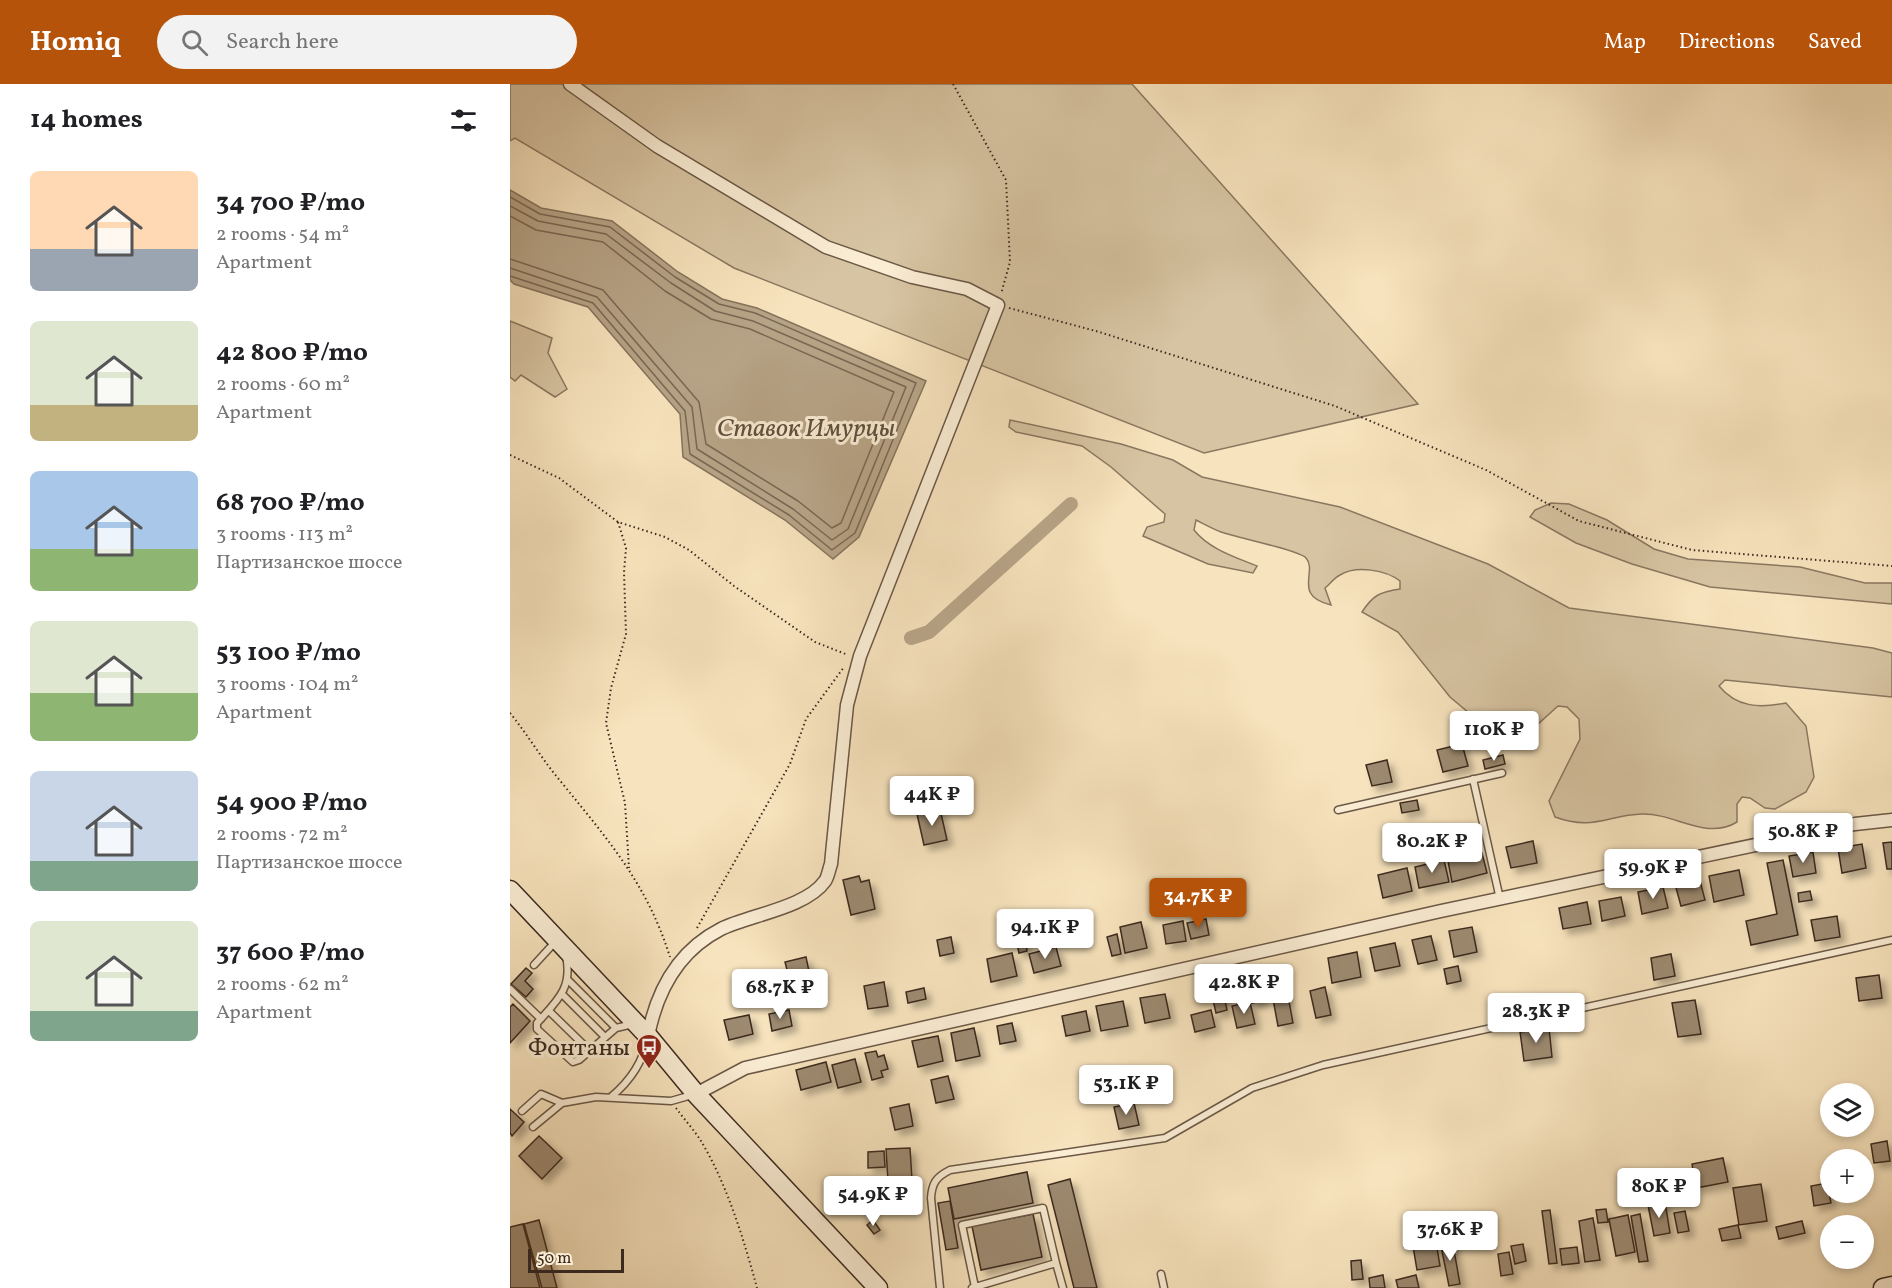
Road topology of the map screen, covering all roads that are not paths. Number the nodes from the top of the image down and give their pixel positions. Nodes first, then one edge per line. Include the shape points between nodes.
1 (570, 84) edge
2 (1502, 773) dead end
3 (1473, 779) junction
4 (1338, 810) dead end
5 (1892, 820) edge
6 (510, 890) edge
7 (1500, 899) junction
8 (1892, 940) edge
9 (561, 944) junction
10 (534, 965) dead end
11 (568, 980) junction
12 (510, 989) edge
13 (563, 995) junction
14 (549, 1011) junction
15 (541, 1019) junction
16 (616, 1028) junction
17 (642, 1030) junction
18 (604, 1036) junction
19 (589, 1050) junction
20 (696, 1094) junction
21 (612, 1097) junction
22 (562, 1103) junction
23 (522, 1111) dead end
24 (533, 1127) dead end
25 (1056, 1263) junction
26 (1161, 1274) dead end
27 (1892, 1286) edge
28 (878, 1288) edge
29 (940, 1288) edge
30 (973, 1288) edge
31 (1063, 1288) edge
32 (1164, 1288) edge
33 (1883, 1288) edge

1 - 17 street via 657,146 826,247 912,278 967,289 998,305 860,656 847,705 831,864 825,881 810,896 721,929 693,948 673,969
2 - 3 lane
3 - 4 lane
3 - 7 lane
5 - 7 street via 1855,824
6 - 9 main road
7 - 20 street via 745,1068
8 - 29 lane via 1323,1065 1252,1088 1165,1138 950,1170 932,1185
9 - 10 lane
9 - 11 lane
9 - 17 main road
11 - 13 lane
11 - 16 lane
12 - 15 lane
13 - 14 lane
13 - 18 lane
14 - 15 lane
14 - 19 lane
15 - 19 lane via 537,1029 573,1062
16 - 17 lane
16 - 18 lane
17 - 20 main road
17 - 21 lane via 640,1062
18 - 19 lane
20 - 21 lane via 670,1101
20 - 28 main road
21 - 22 lane
22 - 23 lane via 541,1094
22 - 24 lane
25 - 30 lane
25 - 30 lane via 1043,1208 962,1225
25 - 31 lane
26 - 32 lane
27 - 33 main road

